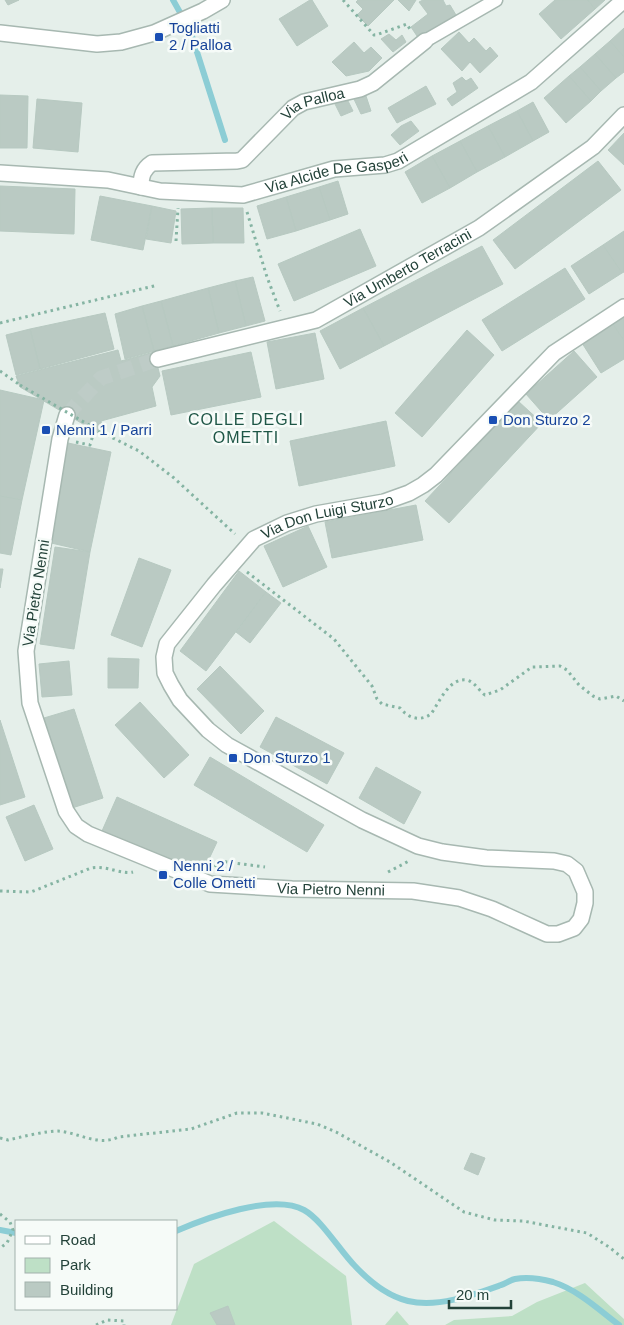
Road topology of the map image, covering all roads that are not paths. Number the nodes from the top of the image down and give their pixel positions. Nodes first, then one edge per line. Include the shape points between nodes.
1 (222, 0) edge
2 (496, 0) edge
3 (624, 0) edge
4 (0, 33) edge
5 (422, 43) joint
6 (624, 115) edge
7 (0, 173) edge
8 (141, 187) junction
9 (624, 307) edge
10 (158, 359) tunnel mouth
11 (67, 415) tunnel mouth
12 (442, 852) joint

1 - 4 street via 171,26 121,42 98,44
2 - 5 lane, Via Palloa
3 - 8 street, Via Alcide De Gasperi via 532,82 398,160 385,165 334,169 243,194 160,192
5 - 8 street, Via Palloa via 373,83 293,108 242,160 152,163 144,168
6 - 10 street, Via Umberto Terracini via 593,147 479,228 368,293 316,320
7 - 8 street, Via Alcide De Gasperi via 108,180
9 - 12 street, Via Don Luigi Sturzo via 554,353 424,485 384,502 316,514 287,523 254,539 167,644 165,673 170,685 208,730 240,754 362,820 418,846
11 - 12 street, Via Pietro Nenni via 60,439 26,651 30,703 66,811 76,826 88,834 210,884 413,891 459,898 547,934 566,932 581,919 585,892 576,871 567,864

